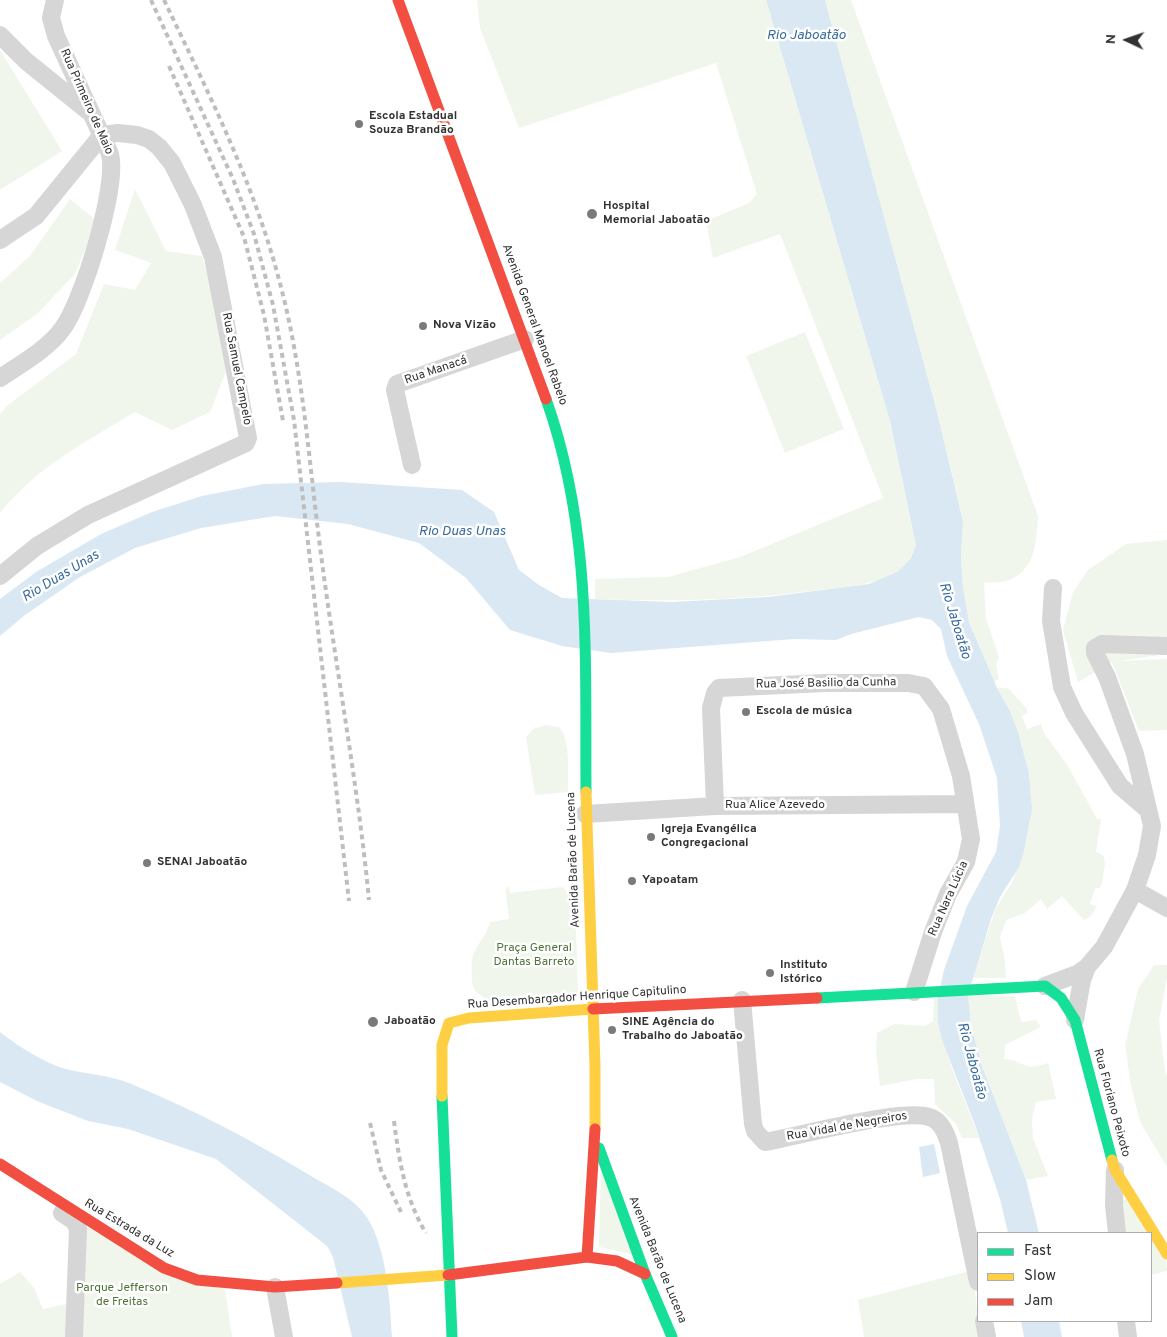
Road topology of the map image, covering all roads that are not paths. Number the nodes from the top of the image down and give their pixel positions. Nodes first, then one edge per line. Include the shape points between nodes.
1 (55, 0) edge
2 (398, 0) edge
3 (0, 35) edge
4 (93, 114) junction
5 (102, 135) junction
6 (0, 240) edge
7 (525, 339) junction
8 (0, 378) edge
9 (412, 465) dead end
10 (0, 576) edge
11 (1053, 588) dead end
12 (1167, 646) edge
13 (584, 672) joint
14 (965, 804) junction
15 (715, 806) junction
16 (585, 814) junction
17 (1156, 819) edge
18 (1135, 890) junction
19 (1167, 908) edge
20 (1087, 967) junction
21 (1045, 986) junction
22 (922, 991) junction
23 (742, 1000) junction
24 (593, 1009) junction
25 (1075, 1020) junction
26 (595, 1138) junction
27 (0, 1164) edge
28 (1115, 1170) junction
29 (51, 1197) junction
30 (1116, 1232) edge
31 (1167, 1254) edge
32 (587, 1257) junction
33 (645, 1274) junction
34 (448, 1275) junction
35 (977, 1277) edge
36 (275, 1287) junction
37 (984, 1322) edge
38 (1126, 1322) edge
39 (74, 1337) edge
40 (284, 1337) edge
41 (452, 1337) edge
42 (672, 1337) edge
43 (987, 1337) edge
44 (1128, 1337) edge

1 - 4 street, Rua Primeiro de Maio via 51,18 56,36
2 - 7 main road, Avenida General Manoel Rabelo
3 - 4 street via 26,61
4 - 5 street, Rua Primeiro de Maio
5 - 6 street via 36,216
5 - 8 street, Rua Primeiro de Maio via 110,154 112,172 102,222 80,294 63,328 37,352
5 - 10 street, Rua Samuel Campelo via 118,133 149,139 172,163 193,205 214,257 248,440 236,449 193,465 88,515 37,546
7 - 9 street, Rua Manacá via 397,384 395,390
7 - 13 main road, Avenida General Manoel Rabelo via 563,451 576,512 584,588
11 - 17 street via 1051,621 1062,687 1074,713 1120,786
12 - 17 street via 1102,644 1095,648
13 - 16 main road, Avenida Barão de Lucena
14 - 15 street, Rua Alice Azevedo
14 - 15 street, Rua José Basilio da Cunha via 961,776 941,709 924,686 908,683 825,683 719,688 712,708
14 - 22 street, Rua Nara Lúcia via 971,839 966,862 939,917
15 - 16 street, Rua Alice Azevedo
16 - 24 main road, Avenida Barão de Lucena
17 - 18 street
18 - 19 street
18 - 20 street via 1104,947
20 - 21 street
20 - 25 street
21 - 22 main road, Rua Desembargador Henrique Capitulino
21 - 25 main road, Rua Floriano Peixoto via 1061,998
22 - 23 main road, Rua Desembargador Henrique Capitulino
23 - 24 main road, Rua Desembargador Henrique Capitulino
23 - 35 street, Rua Vidal de Negreiros via 753,1124 765,1142 896,1116 926,1116 936,1120 950,1143
24 - 26 main road, Avenida Barão de Lucena
24 - 34 main road, Rua Desembargador Henrique Capitulino via 469,1018 449,1023 446,1028 442,1045 442,1138
25 - 28 main road, Rua Floriano Peixoto
26 - 32 main road, Avenida Barão de Lucena
26 - 33 main road, Avenida Barão de Lucena
27 - 29 main road, Rua Estrada da Luz
28 - 30 street
28 - 31 main road, Rua Floriano Peixoto
29 - 36 main road, Rua Estrada da Luz via 164,1268 197,1280
29 - 39 street via 54,1207 74,1221 78,1229
32 - 33 main road, Rua Estrada da Luz via 613,1258
32 - 34 main road, Rua Estrada da Luz
33 - 42 main road, Avenida Barão de Lucena
34 - 36 main road, Rua Estrada da Luz
34 - 41 main road
36 - 40 street
37 - 43 street
38 - 44 street

